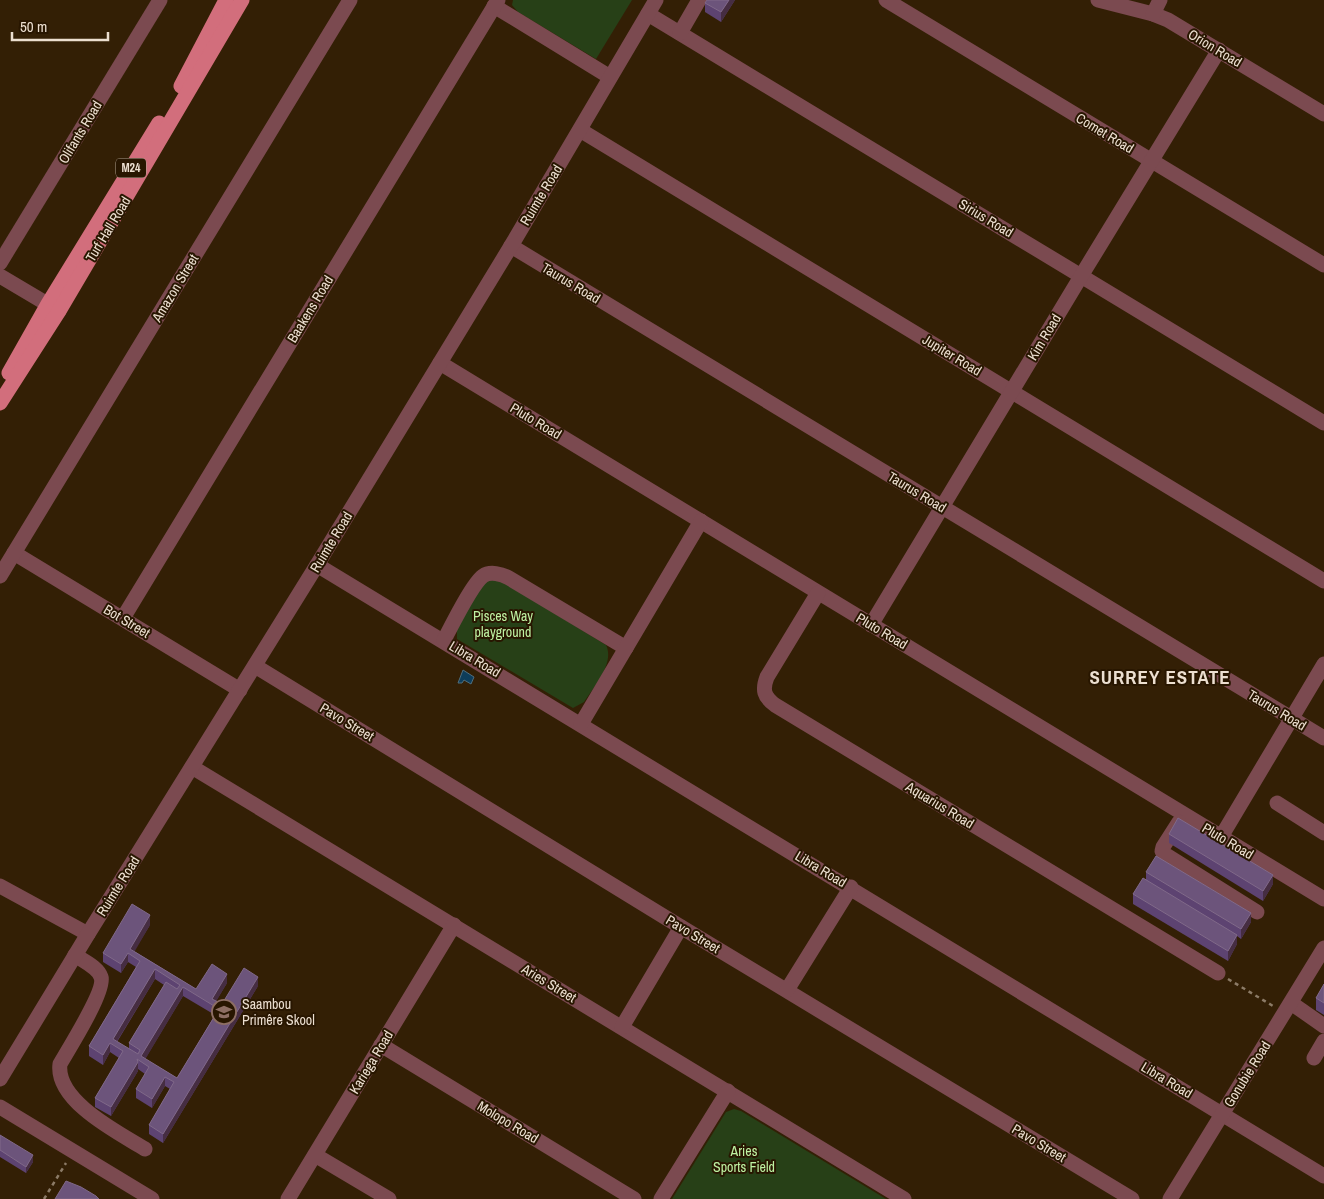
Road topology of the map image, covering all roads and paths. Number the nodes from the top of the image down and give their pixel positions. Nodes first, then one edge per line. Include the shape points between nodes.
1 (160, 0) edge
2 (226, 0) edge
3 (242, 0) edge
4 (350, 0) edge
5 (656, 0) edge
6 (699, 0) edge
7 (886, 0) edge
8 (1098, 0) edge
9 (1160, 0) edge
10 (496, 3) edge
11 (648, 14) junction
12 (1153, 14) junction
13 (680, 33) junction
14 (1219, 50) junction
15 (610, 77) junction
16 (1324, 114) edge
17 (580, 130) junction
18 (1152, 161) junction
19 (511, 246) junction
20 (0, 263) edge
21 (1324, 266) edge
22 (1082, 275) junction
23 (0, 276) edge
24 (53, 307) junction
25 (440, 363) junction
26 (0, 390) edge
27 (1012, 391) junction
28 (0, 403) edge
29 (1324, 423) edge
30 (942, 507) junction
31 (701, 521) junction
32 (14, 553) junction
33 (317, 565) junction
34 (0, 576) edge
35 (1324, 581) edge
36 (818, 593) junction
37 (123, 618) junction
38 (871, 625) junction
39 (444, 640) junction
40 (626, 648) junction
41 (1324, 664) edge
42 (255, 666) junction
43 (240, 690) junction
44 (1292, 719) junction
45 (581, 724) junction
46 (1324, 738) edge
47 (192, 767) junction
48 (1277, 803) dead end
49 (1183, 814) junction
50 (1324, 833) edge
51 (1221, 837) junction
52 (0, 886) edge
53 (851, 887) junction
54 (1324, 899) edge
55 (1257, 912) dead end
56 (454, 925) junction
57 (681, 927) junction
58 (88, 934) junction
59 (1324, 948) edge
60 (75, 956) junction
61 (1218, 974) joint
62 (787, 990) junction
63 (1288, 1008) junction
64 (1324, 1026) edge
65 (622, 1027) junction
66 (1324, 1041) edge
67 (381, 1045) junction
68 (1314, 1058) dead end
69 (0, 1079) edge
70 (728, 1091) junction
71 (0, 1107) edge
72 (1222, 1114) junction
73 (145, 1148) dead end
74 (315, 1155) junction
75 (68, 1160) dead end
76 (1324, 1176) edge
77 (132, 1194) edge
78 (44, 1199) edge
79 (152, 1199) edge
80 (288, 1199) edge
81 (389, 1199) edge
82 (634, 1199) edge
83 (661, 1199) edge
84 (904, 1199) edge
85 (1132, 1199) edge
86 (1170, 1199) edge

1 - 20 street, Olifants Road
2 - 24 main road, Turf Hall Road / M24 via 177,93
3 - 24 main road, Turf Hall Road / M24
4 - 32 street, Amazon Street
5 - 11 street, Ruimte Road
6 - 13 street
7 - 18 street, Comet Road
8 - 12 street, Orion Road
9 - 12 street
10 - 15 street
10 - 37 street, Baakens Road
11 - 13 street, Sirius Road
11 - 15 street, Ruimte Road
12 - 14 street, Orion Road
13 - 22 street, Sirius Road
14 - 16 street, Orion Road
14 - 18 street, Kim Road
15 - 17 street, Ruimte Road
17 - 19 street, Ruimte Road
17 - 27 street, Jupiter Road
18 - 21 street, Comet Road
18 - 22 street, Kim Road
19 - 25 street, Ruimte Road
19 - 30 street, Taurus Road
22 - 27 street, Kim Road
22 - 29 street, Sirius Road
23 - 24 street
24 - 26 main road, Turf Hall Road / M24
24 - 28 main road, Turf Hall Road / M24
25 - 31 street, Pluto Road
25 - 33 street, Ruimte Road
27 - 30 street, Kim Road
27 - 35 street, Jupiter Road
30 - 38 street, Kim Road
30 - 44 street, Taurus Road
31 - 36 street, Pluto Road
31 - 40 street
32 - 34 street, Amazon Street
32 - 37 street, Bot Street
33 - 39 street, Libra Road
33 - 42 street, Ruimte Road
36 - 38 street, Pluto Road
36 - 61 street, Aquarius Road via 767,677 764,692 768,700
37 - 43 street, Bot Street
38 - 49 street, Pluto Road
39 - 40 street via 476,583 493,574 509,578
39 - 45 street, Libra Road
40 - 45 street
41 - 44 street
42 - 43 street, Ruimte Road
42 - 57 street, Pavo Street
43 - 47 street, Ruimte Road
44 - 46 street, Taurus Road
44 - 51 street
45 - 53 street, Libra Road
47 - 56 street, Aries Street
47 - 58 street, Ruimte Road
48 - 50 street
49 - 51 street, Pluto Road
49 - 55 street via 1162,851
51 - 54 street, Pluto Road
52 - 58 street
53 - 62 street
53 - 72 street, Libra Road
56 - 65 street, Aries Street
56 - 67 street, Kariega Road
57 - 62 street, Pavo Street
57 - 65 street
58 - 60 street, Ruimte Road
59 - 63 street, Gonubie Road
60 - 69 street, Ruimte Road
60 - 73 street via 98,972 102,981 60,1064 62,1083 85,1109 104,1124
61 - 63 path
62 - 85 street, Pavo Street
63 - 64 street
63 - 72 street, Gonubie Road
65 - 70 street, Aries Street
66 - 68 street
67 - 74 street, Kariega Road
67 - 82 street, Molopo Road
70 - 83 street
70 - 84 street, Aries Street
71 - 77 street
72 - 76 street, Libra Road
72 - 86 street, Gonubie Road
74 - 80 street, Kariega Road
74 - 81 street
75 - 78 path
77 - 79 street

